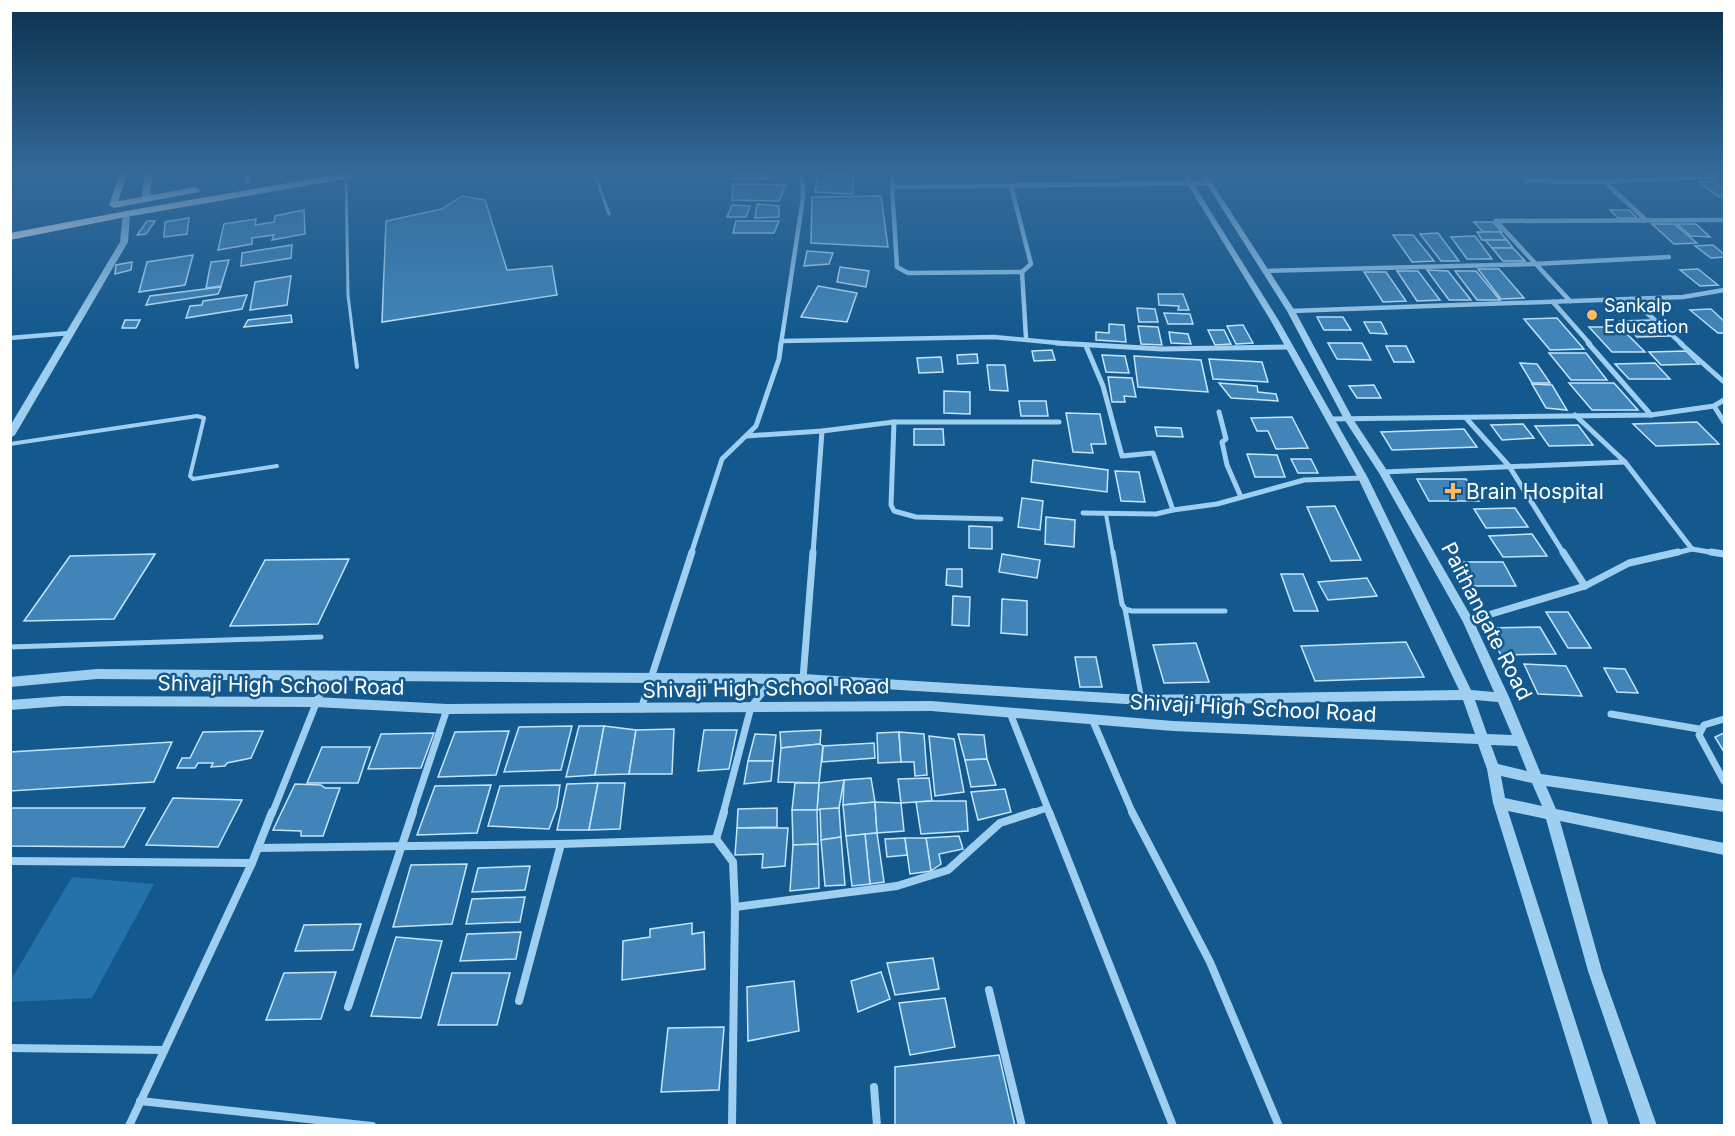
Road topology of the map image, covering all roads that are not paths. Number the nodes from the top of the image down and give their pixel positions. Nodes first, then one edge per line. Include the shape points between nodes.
1 (55, 228) edge
2 (125, 228) edge
3 (348, 228) edge
4 (799, 228) edge
5 (895, 228) edge
6 (1022, 228) edge
7 (1217, 228) edge
8 (1238, 228) edge
9 (1502, 228) edge
10 (10, 237) edge
11 (1669, 257) dead end
12 (1534, 264) junction
13 (1265, 271) junction
14 (1022, 272) junction
15 (1723, 292) edge
16 (1631, 299) junction
17 (1570, 301) junction
18 (1553, 302) junction
19 (1291, 311) junction
20 (70, 333) junction
21 (10, 338) edge
22 (1026, 338) junction
23 (782, 341) junction
24 (1086, 346) junction
25 (1290, 347) junction
26 (357, 367) dead end
27 (1725, 382) edge
28 (1725, 400) edge
29 (1714, 406) junction
30 (1219, 412) dead end
31 (1575, 415) junction
32 (1651, 416) junction
33 (1466, 417) junction
34 (1329, 419) junction
35 (1349, 419) junction
36 (894, 422) junction
37 (1059, 422) dead end
38 (1725, 422) edge
39 (822, 431) junction
40 (10, 435) edge
41 (746, 436) junction
42 (10, 444) edge
43 (1626, 462) junction
44 (277, 466) dead end
45 (1509, 466) junction
46 (1383, 472) junction
47 (1363, 478) junction
48 (1241, 497) junction
49 (1173, 510) junction
50 (1083, 513) dead end
51 (1106, 514) junction
52 (1001, 519) dead end
53 (1692, 549) junction
54 (1725, 554) edge
55 (1585, 586) junction
56 (1125, 609) junction
57 (1225, 611) dead end
58 (1468, 621) junction
59 (321, 637) dead end
60 (10, 647) edge
61 (327, 676) junction
62 (649, 678) junction
63 (773, 679) junction
64 (803, 679) junction
65 (10, 682) edge
66 (1467, 695) junction
67 (1503, 697) junction
68 (1142, 700) junction
69 (316, 702) junction
70 (10, 705) edge
71 (751, 707) junction
72 (447, 709) junction
73 (640, 709) junction
74 (1010, 713) junction
75 (1611, 714) dead end
76 (1092, 719) junction
77 (1725, 719) edge
78 (1699, 729) junction
79 (1482, 738) junction
80 (1522, 741) junction
81 (1493, 769) junction
82 (1539, 779) junction
83 (1725, 781) edge
84 (1499, 803) junction
85 (1725, 806) edge
86 (1047, 808) junction
87 (1551, 813) junction
88 (716, 839) junction
89 (561, 844) junction
90 (400, 847) junction
91 (258, 848) junction
92 (1725, 849) edge
93 (10, 861) edge
94 (252, 863) junction
95 (735, 907) junction
96 (989, 990) dead end
97 (519, 1001) dead end
98 (348, 1007) dead end
99 (10, 1048) edge
100 (164, 1050) junction
101 (874, 1087) dead end
102 (140, 1101) junction
103 (129, 1125) edge
104 (372, 1125) edge
105 (732, 1125) edge
106 (877, 1125) edge
107 (1022, 1125) edge
108 (1173, 1125) edge
109 (1279, 1125) edge
110 (1601, 1125) edge
111 (1649, 1125) edge

1 - 10 highway
2 - 20 street via 124,242
3 - 26 lane via 348,295
4 - 23 street
5 - 14 street via 897,267 908,273
6 - 14 street via 1031,264
7 - 25 street
8 - 13 street, Paithangate Road
9 - 12 street
11 - 12 street
12 - 13 street
12 - 17 street
13 - 19 street, Paithangate Road
14 - 22 street
15 - 16 street
16 - 17 street
16 - 27 street
17 - 18 street
18 - 19 street
18 - 32 street
19 - 35 street, Paithangate Road
20 - 21 street
20 - 40 street
22 - 23 street
22 - 24 street
23 - 41 street via 756,426
24 - 25 street
24 - 49 street via 1104,386 1122,456 1153,453
25 - 34 street
28 - 29 street
29 - 32 street
29 - 38 street
30 - 48 street via 1226,439 1222,451
31 - 32 street
31 - 33 street
31 - 43 street
33 - 35 street
33 - 45 street
34 - 35 street
34 - 47 street
35 - 46 street, Paithangate Road
36 - 37 street
36 - 39 street
36 - 52 street via 892,510 920,516
39 - 41 street
39 - 64 street
41 - 62 street via 722,459
42 - 44 lane via 197,416 204,418 190,476 193,478
43 - 45 street
43 - 53 street
45 - 46 street
45 - 55 street
46 - 58 street, Paithangate Road
47 - 48 street via 1304,480
47 - 66 street
48 - 49 street
49 - 51 street
50 - 51 street
51 - 56 lane
53 - 54 street
53 - 55 street via 1629,563
55 - 58 street
56 - 57 lane
56 - 68 lane
58 - 67 street, Paithangate Road
59 - 60 lane
61 - 62 street, Shivaji High School Road
61 - 65 street, Shivaji High School Road via 97,674
61 - 69 street
62 - 63 street, Shivaji High School Road
62 - 73 street
63 - 64 street, Shivaji High School Road
63 - 71 street
64 - 68 street, Shivaji High School Road
66 - 67 street, Shivaji High School Road
66 - 68 street, Shivaji High School Road
66 - 79 street
67 - 80 street, Paithangate Road
69 - 70 street, Shivaji High School Road via 63,700
69 - 72 street, Shivaji High School Road
69 - 91 street
71 - 73 street, Shivaji High School Road
71 - 74 street, Shivaji High School Road via 931,706
71 - 88 street
72 - 73 street, Shivaji High School Road
72 - 90 street
74 - 76 street, Shivaji High School Road
74 - 86 street
75 - 78 street
76 - 79 street, Shivaji High School Road
76 - 109 street via 1136,821 1210,962
77 - 78 street via 1703,724
78 - 83 street
79 - 80 street, Shivaji High School Road
79 - 81 street
80 - 82 street, Paithangate Road
81 - 82 street
81 - 84 street
82 - 85 street
82 - 87 street, Paithangate Road
84 - 87 street
84 - 110 street
86 - 95 street via 1000,823 948,870 897,886
86 - 108 street
87 - 92 street
87 - 111 street, Paithangate Road via 1595,971
88 - 89 street
88 - 95 street via 733,862
89 - 90 street
89 - 97 street
90 - 91 street
90 - 98 street
91 - 94 street
93 - 94 street
94 - 100 street
95 - 105 street
96 - 107 street
99 - 100 street
100 - 102 street
101 - 106 street
102 - 103 street
102 - 104 street

